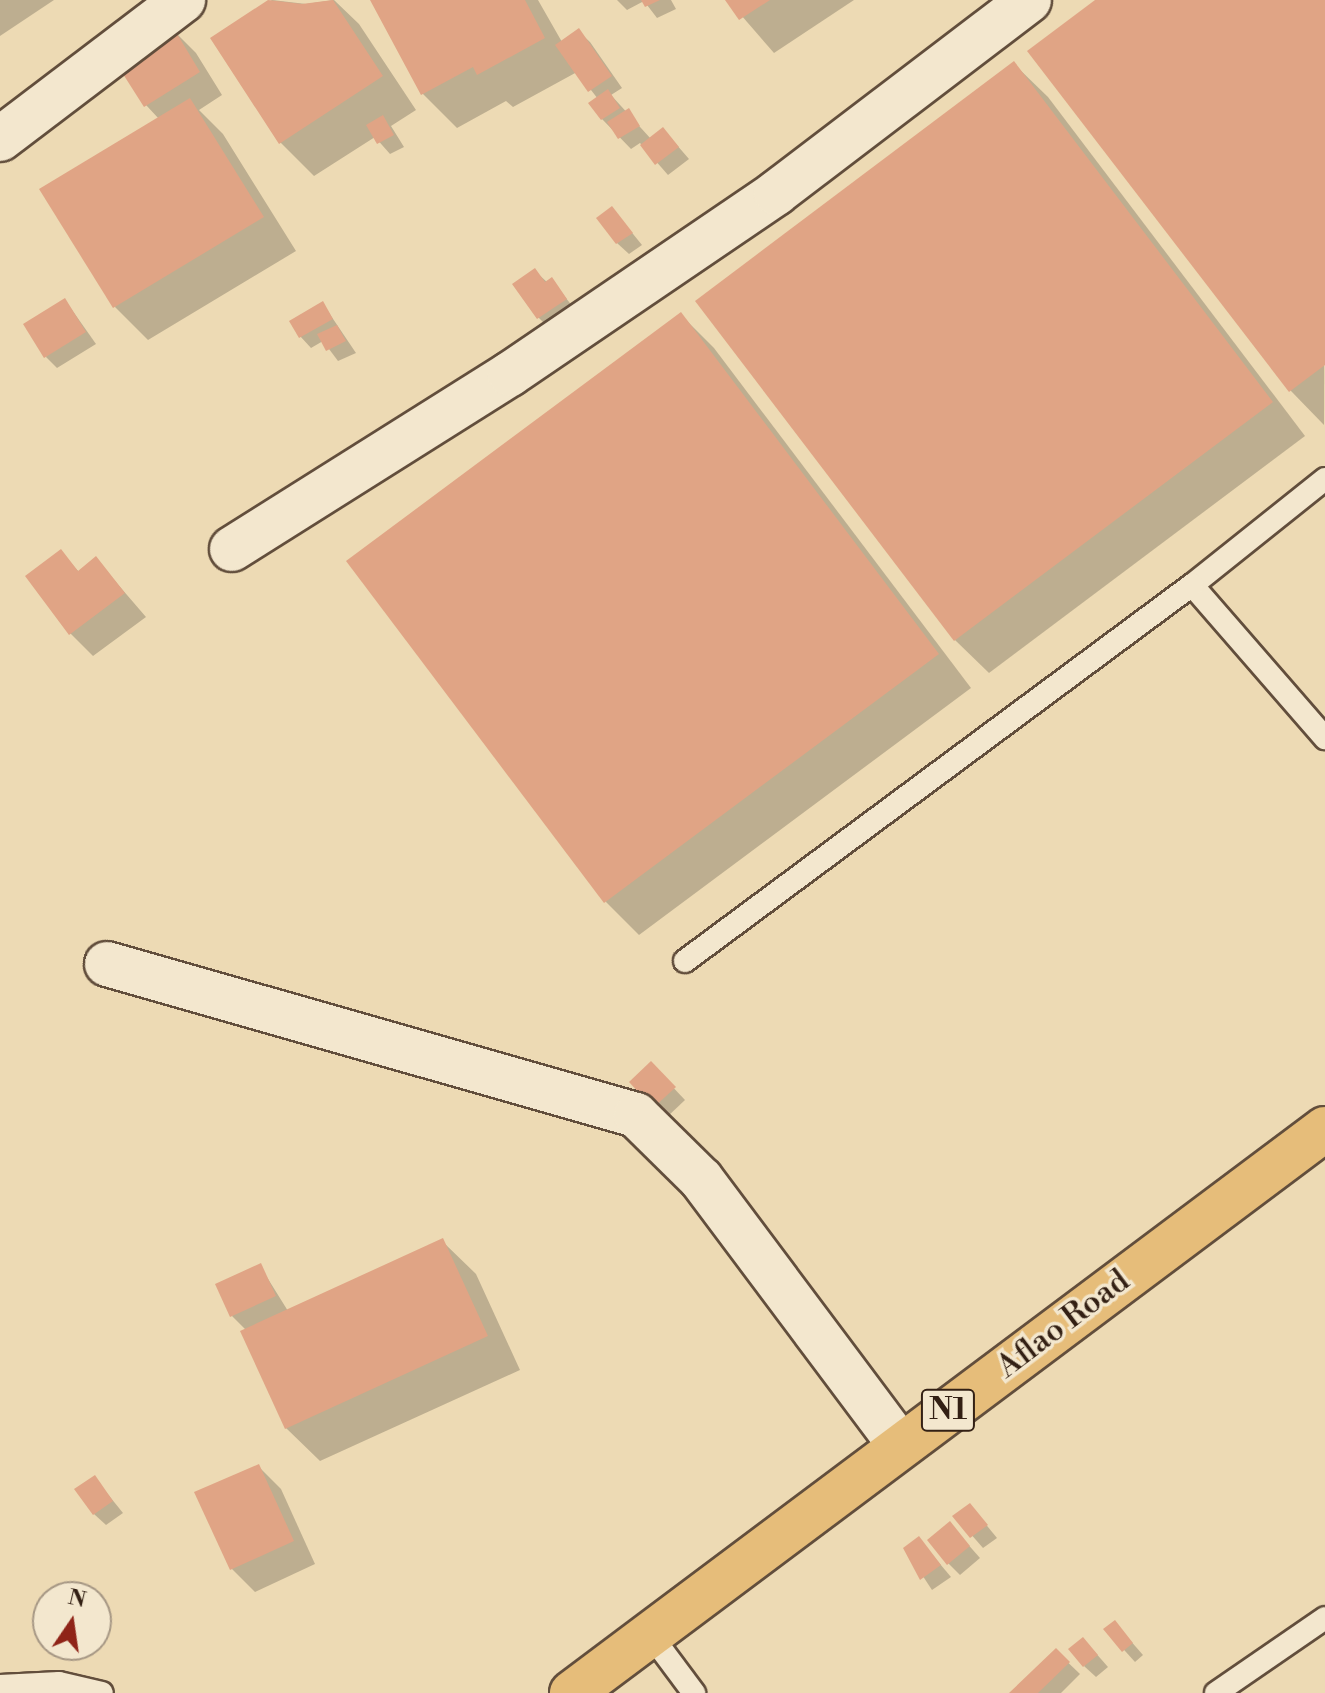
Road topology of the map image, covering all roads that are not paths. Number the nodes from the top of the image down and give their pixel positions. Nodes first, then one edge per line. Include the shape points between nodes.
1 (183, 0) edge
2 (1029, 0) edge
3 (0, 139) edge
4 (1325, 479) edge
5 (232, 549) dead end
6 (1192, 585) junction
7 (1325, 738) edge
8 (685, 961) dead end
9 (107, 964) dead end
10 (1325, 1129) edge
11 (900, 1445) junction
12 (1325, 1618) edge
13 (650, 1634) junction
14 (2, 1681) edge
15 (102, 1693) edge
16 (572, 1693) edge
17 (694, 1693) edge
18 (1216, 1693) edge

1 - 3 street
2 - 5 street via 751,211 510,374
4 - 6 lane
6 - 7 lane
6 - 8 lane
9 - 11 street via 636,1115 701,1179
10 - 11 highway, Aflao Road / N1
11 - 13 highway, Aflao Road / N1
12 - 18 lane
13 - 16 highway, Aflao Road / N1
13 - 17 lane
14 - 15 lane via 59,1683

